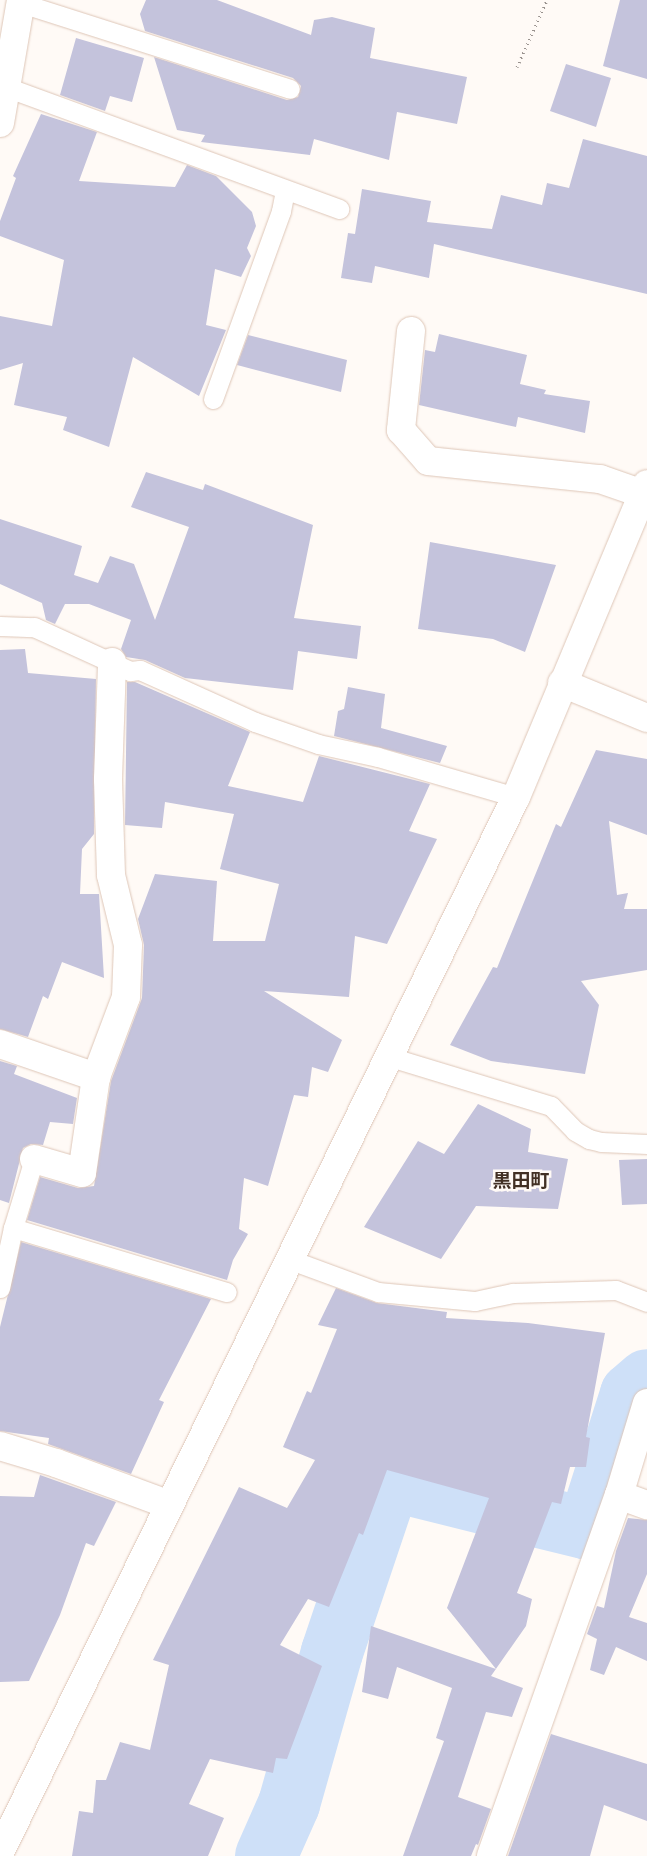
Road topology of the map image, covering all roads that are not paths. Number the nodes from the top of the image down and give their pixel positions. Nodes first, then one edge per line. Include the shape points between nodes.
1 (21, 2) edge
2 (6, 87) junction
3 (290, 89) dead end
4 (0, 123) edge
5 (285, 190) junction
6 (339, 209) dead end
7 (411, 331) dead end
8 (213, 399) dead end
9 (645, 489) edge
10 (0, 626) edge
11 (112, 662) junction
12 (562, 683) junction
13 (647, 718) edge
14 (516, 797) junction
15 (0, 1044) edge
16 (390, 1058) junction
17 (96, 1077) junction
18 (647, 1144) edge
19 (34, 1159) joint
20 (13, 1228) junction
21 (291, 1260) junction
22 (0, 1288) edge
23 (227, 1292) dead end
24 (647, 1302) edge
25 (647, 1403) edge
26 (0, 1446) edge
27 (619, 1495) junction
28 (647, 1504) edge
29 (170, 1505) junction
30 (0, 1852) edge
31 (491, 1856) edge

1 - 2 street
1 - 3 lane
2 - 4 street
2 - 5 lane
5 - 6 lane
5 - 8 lane via 281,211
7 - 9 street via 401,430 428,461 600,479
9 - 12 street
10 - 11 lane via 34,627
11 - 14 lane via 130,671 140,670 255,722 318,744 378,757
11 - 17 street via 108,779 110,875 128,945 126,997
12 - 13 street
12 - 14 street
14 - 16 street
15 - 17 street
16 - 18 lane via 551,1106 575,1131 589,1139
16 - 21 street
17 - 19 street via 82,1173
19 - 20 lane
20 - 22 lane
20 - 23 lane
21 - 24 lane via 378,1292 475,1301 513,1293 616,1290
21 - 29 street
25 - 27 street
26 - 29 street
27 - 28 street
27 - 31 street
29 - 30 street

